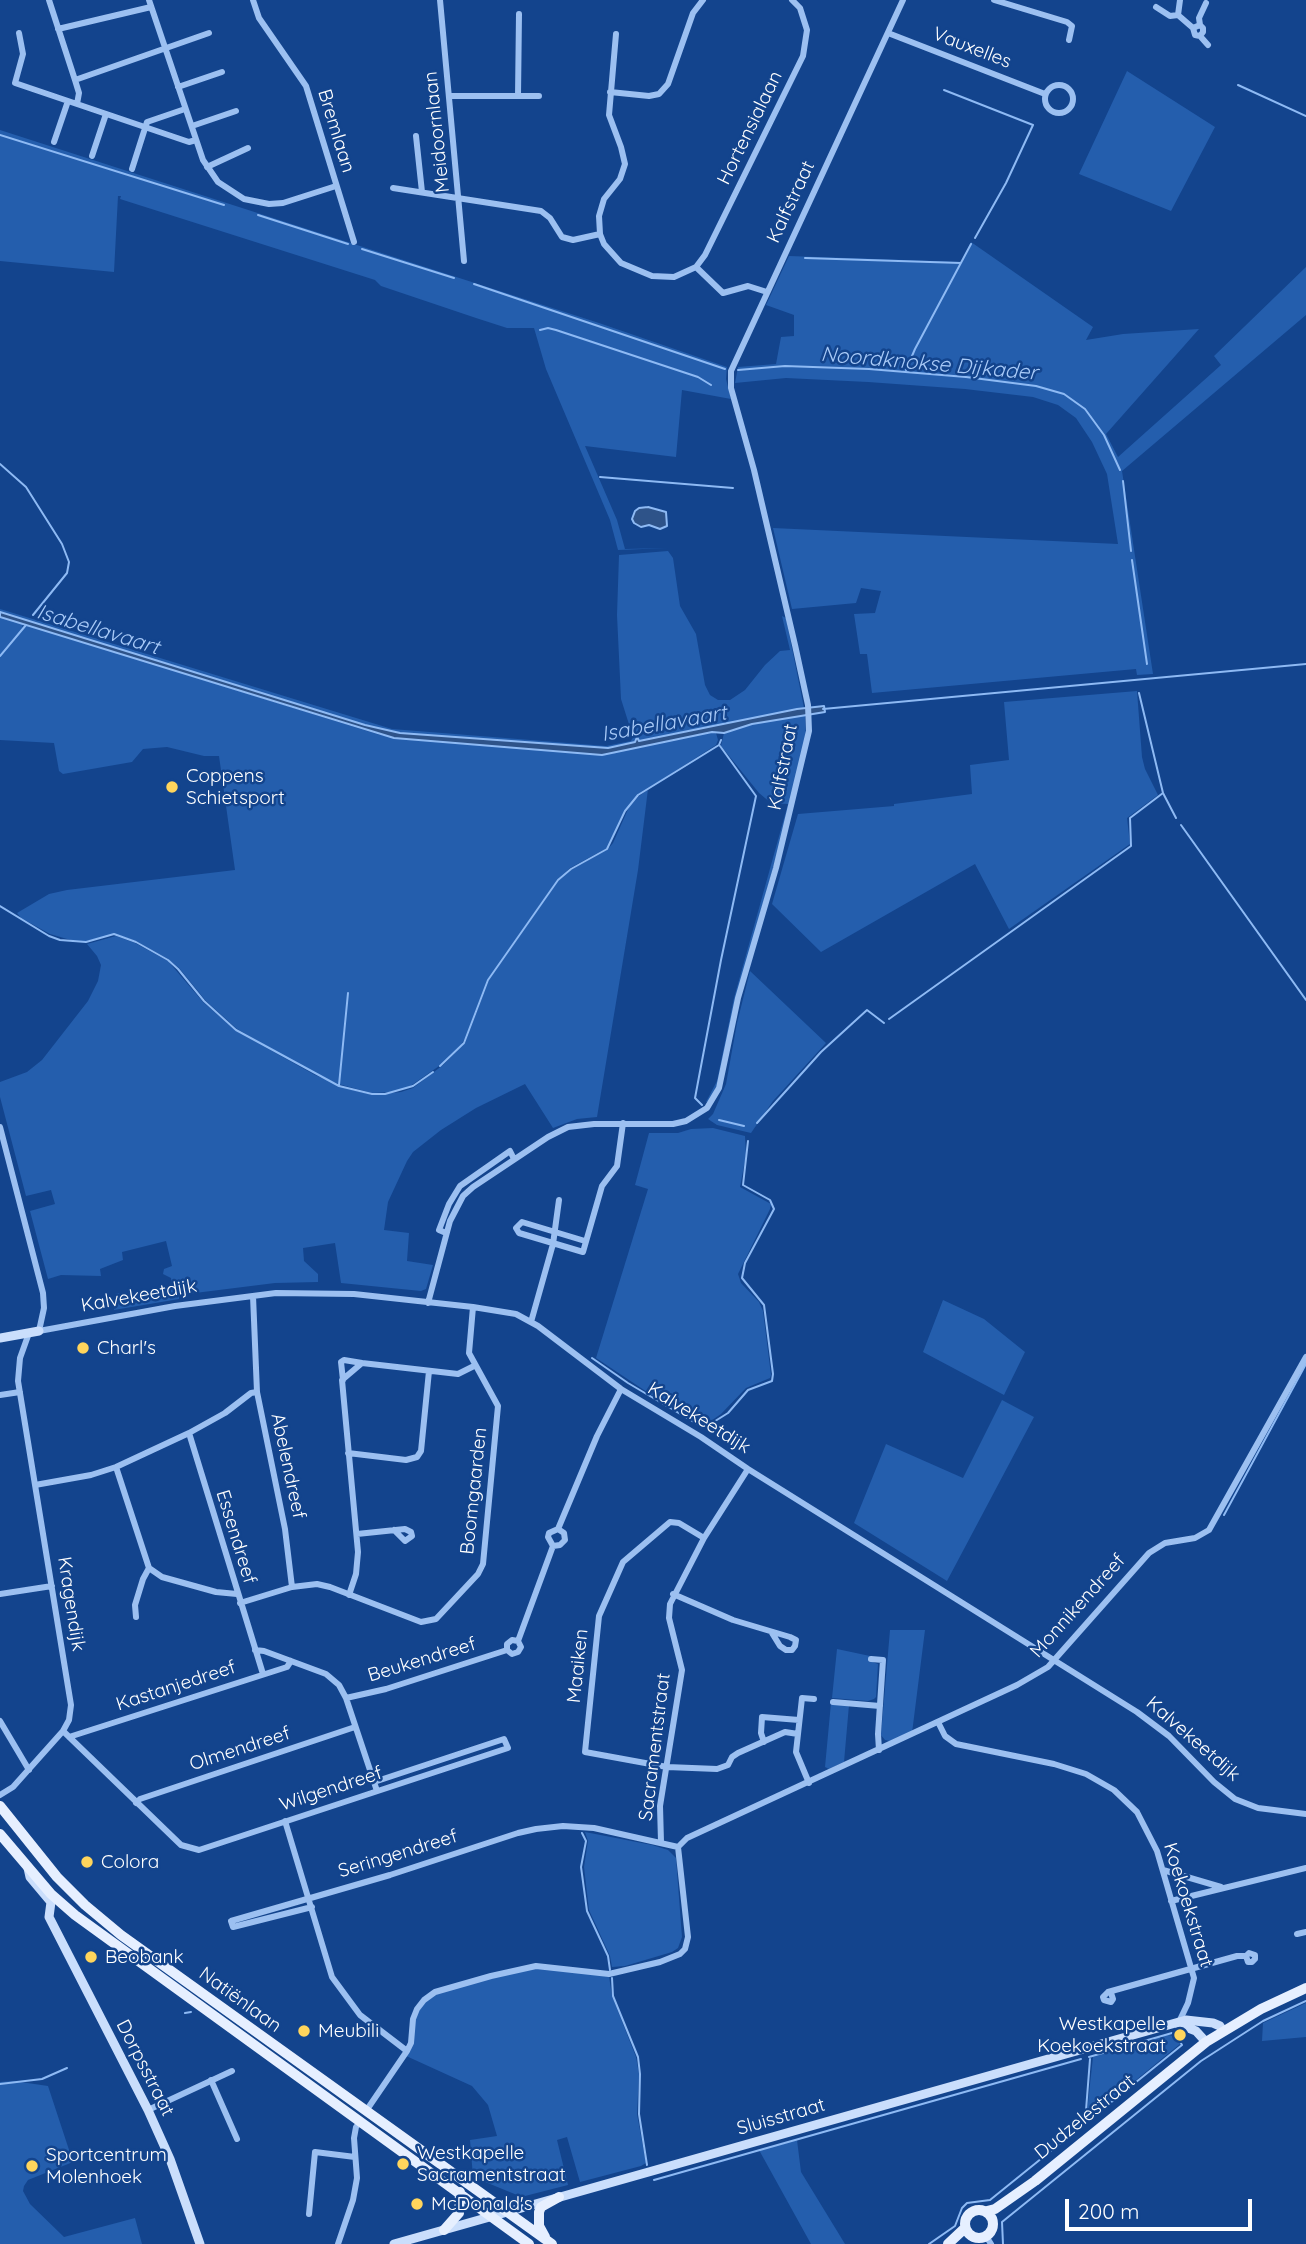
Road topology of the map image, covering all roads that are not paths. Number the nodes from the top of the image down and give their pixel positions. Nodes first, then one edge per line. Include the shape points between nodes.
1 (49, 0) edge
2 (253, 0) edge
3 (440, 0) edge
4 (704, 0) edge
5 (792, 0) edge
6 (903, 0) edge
7 (994, 0) edge
8 (1180, 0) edge
9 (150, 3) edge
10 (1206, 4) dead end
11 (1156, 7) dead end
12 (519, 14) dead end
13 (1178, 15) junction
14 (1196, 27) junction
15 (58, 29) junction
16 (19, 33) dead end
17 (209, 33) dead end
18 (888, 33) junction
19 (616, 34) dead end
20 (1069, 40) dead end
21 (1208, 45) dead end
22 (164, 49) junction
23 (222, 72) dead end
24 (75, 80) junction
25 (178, 87) junction
26 (610, 92) junction
27 (1045, 93) junction
28 (449, 96) junction
29 (518, 96) junction
30 (539, 96) dead end
31 (68, 101) junction
32 (77, 104) junction
33 (186, 110) junction
34 (236, 111) dead end
35 (106, 114) junction
36 (191, 126) junction
37 (145, 128) junction
38 (416, 136) dead end
39 (196, 140) junction
40 (54, 142) dead end
41 (248, 148) dead end
42 (92, 156) dead end
43 (206, 167) junction
44 (132, 169) dead end
45 (336, 186) junction
46 (393, 188) dead end
47 (422, 192) junction
48 (459, 197) junction
49 (600, 234) junction
50 (354, 242) dead end
51 (464, 261) dead end
52 (696, 267) junction
53 (767, 292) junction
54 (623, 1123) junction
55 (0, 1130) edge
56 (559, 1200) dead end
57 (553, 1231) junction
58 (585, 1241) junction
59 (553, 1244) junction
60 (253, 1296) junction
61 (428, 1303) junction
62 (473, 1307) junction
63 (531, 1322) junction
64 (34, 1332) junction
65 (0, 1338) edge
66 (1306, 1357) edge
67 (362, 1363) junction
68 (474, 1366) junction
69 (429, 1371) junction
70 (343, 1380) junction
71 (621, 1389) junction
72 (20, 1392) junction
73 (257, 1392) junction
74 (0, 1395) edge
75 (189, 1433) junction
76 (348, 1452) junction
77 (116, 1467) junction
78 (748, 1469) junction
79 (35, 1485) junction
80 (558, 1529) junction
81 (394, 1530) dead end
82 (357, 1535) junction
83 (704, 1538) junction
84 (553, 1546) junction
85 (149, 1568) junction
86 (52, 1586) junction
87 (292, 1587) junction
88 (0, 1594) edge
89 (237, 1594) junction
90 (673, 1594) junction
91 (349, 1595) junction
92 (240, 1603) junction
93 (136, 1617) dead end
94 (772, 1633) dead end
95 (518, 1641) junction
96 (255, 1650) junction
97 (508, 1650) junction
98 (870, 1659) dead end
99 (1054, 1660) junction
100 (290, 1661) junction
101 (263, 1674) junction
102 (346, 1699) junction
103 (814, 1699) dead end
104 (833, 1702) dead end
105 (880, 1706) junction
106 (799, 1720) junction
107 (0, 1721) edge
108 (937, 1723) junction
109 (355, 1727) junction
110 (63, 1731) junction
111 (798, 1734) junction
112 (69, 1737) junction
113 (764, 1742) junction
114 (879, 1750) junction
115 (667, 1768) junction
116 (29, 1770) junction
117 (374, 1782) junction
118 (809, 1783) junction
119 (377, 1791) junction
120 (0, 1795) edge
121 (136, 1803) junction
122 (0, 1806) edge
123 (1306, 1814) edge
124 (285, 1821) junction
125 (0, 1834) edge
126 (661, 1842) junction
127 (678, 1847) junction
128 (28, 1868) junction
129 (1306, 1868) edge
130 (1163, 1870) junction
131 (1223, 1887) junction
132 (307, 1897) junction
133 (1171, 1901) junction
134 (312, 1907) junction
135 (66, 1908) junction
136 (51, 1911) junction
137 (1306, 1932) edge
138 (1297, 1934) dead end
139 (1245, 1956) dead end
140 (1191, 1969) junction
141 (1306, 1988) edge
142 (1111, 1993) dead end
143 (1178, 2024) junction
144 (1223, 2031) junction
145 (1206, 2042) junction
146 (407, 2050) junction
147 (232, 2071) dead end
148 (211, 2080) junction
149 (148, 2110) junction
150 (366, 2111) junction
151 (360, 2122) junction
152 (237, 2138) dead end
153 (355, 2157) junction
154 (460, 2192) junction
155 (559, 2197) junction
156 (509, 2211) junction
157 (309, 2214) dead end
158 (990, 2215) junction
159 (492, 2216) junction
160 (965, 2228) junction
161 (444, 2230) junction
162 (972, 2237) junction
163 (989, 2240) edge
164 (550, 2242) edge
165 (200, 2244) edge
166 (338, 2244) edge
167 (394, 2244) edge
168 (529, 2244) edge
169 (948, 2244) edge
170 (958, 2244) edge

1 - 15 street
2 - 45 street, Bremlaan via 274,43 306,86
3 - 28 street, Meidoornlaan
4 - 26 street via 690,20 668,84 659,94
5 - 52 street, Hortensialaan via 800,8 807,30 803,56
6 - 18 street, Kalfstraat
7 - 20 street via 1067,23 1072,26
8 - 13 street
9 - 15 street
9 - 22 street
10 - 14 street
11 - 13 street via 1170,16
12 - 29 street
13 - 14 street
14 - 21 street via 1203,29 1199,36
15 - 24 street
16 - 31 street via 23,54 15,83
17 - 22 street
18 - 27 street, Vauxelles
18 - 53 street, Kalfstraat
19 - 26 street
22 - 24 street
22 - 25 street
23 - 25 street
24 - 32 street
25 - 33 street
26 - 49 street via 609,115 625,158 621,180 604,199
27 - 27 street, Vauxelles via 1053,112 1064,112 1072,105 1073,94 1065,86 1054,85
28 - 29 street
28 - 48 street, Meidoornlaan
29 - 30 street
31 - 32 street
31 - 40 street
32 - 35 street
33 - 36 street
33 - 37 street via 147,122
34 - 36 street
35 - 37 street
35 - 42 street
36 - 39 street
37 - 39 street via 189,142
37 - 44 street
38 - 47 street
39 - 43 street
41 - 43 street
43 - 45 street via 225,189 256,203 282,203
45 - 50 street, Bremlaan
46 - 47 street
47 - 48 street
48 - 49 street via 541,211 562,237 573,240
48 - 51 street, Meidoornlaan
49 - 52 street via 621,263 652,276 674,277
52 - 53 street via 723,293 748,286
53 - 54 street, Kalfstraat via 733,364 730,383 807,705 807,744 738,998 717,1095 702,1113 686,1121
54 - 58 street via 617,1166 602,1186
54 - 61 street, Kalfstraat via 568,1127 514,1159 510,1151 460,1186 439,1230 446,1233
55 - 64 street, Kragendijk via 43,1293 44,1308
56 - 57 street
57 - 58 street
57 - 59 street
57 - 59 street via 522,1222 516,1228
58 - 59 street via 583,1252
59 - 63 street
60 - 61 street, Kalvekeetdijk via 328,1293
60 - 64 street, Kalvekeetdijk
60 - 73 street, Abelendreef
61 - 62 street, Kalvekeetdijk
62 - 63 street, Kalvekeetdijk via 516,1314
62 - 68 street, Boomgaarden via 469,1353
63 - 71 street, Kalvekeetdijk
64 - 65 street, Kalvekeetdijk
64 - 72 street, Kragendijk via 20,1358
66 - 99 street, Monnikendreef via 1209,1530 1195,1538 1165,1543 1149,1553
67 - 69 street
67 - 70 street
67 - 70 street via 341,1362
68 - 69 street via 458,1374
68 - 91 street, Boomgaarden via 498,1406 483,1564 478,1574 436,1619 421,1622
69 - 76 street via 417,1457 406,1460
70 - 76 street
71 - 78 street, Kalvekeetdijk
71 - 80 street, Beukendreef
72 - 74 street
72 - 79 street, Kragendijk
73 - 75 street
73 - 87 street, Abelendreef
75 - 77 street
75 - 89 street, Essendreef
76 - 82 street
77 - 79 street
77 - 85 street
78 - 83 street, Sacramentstraat
78 - 99 street, Kalvekeetdijk
79 - 86 street, Kragendijk
80 - 84 street, Beukendreef via 549,1532
80 - 84 street, Beukendreef via 565,1540
81 - 82 street
82 - 91 street via 358,1563
83 - 90 street, Sacramentstraat
83 - 115 street, Maaiken via 670,1522 626,1559 599,1616 585,1752
84 - 95 street, Beukendreef
85 - 89 street via 162,1577
85 - 93 street via 135,1605
86 - 88 street
86 - 110 street, Kragendijk via 71,1705
87 - 91 street, Boomgaarden via 317,1584
87 - 92 street
89 - 92 street, Essendreef
90 - 94 street
90 - 115 street, Sacramentstraat via 669,1618 682,1670
92 - 96 street, Essendreef
95 - 97 street, Beukendreef via 507,1644
95 - 97 street, Beukendreef via 518,1652
96 - 100 street
96 - 101 street, Essendreef
97 - 102 street, Beukendreef
98 - 105 street via 883,1660
99 - 108 street, Monnikendreef via 1017,1685
99 - 123 street, Kalvekeetdijk via 1148,1719 1235,1799 1258,1808
100 - 101 street, Kastanjedreef via 287,1667
100 - 102 street via 331,1678
101 - 112 street, Kastanjedreef
102 - 109 street
103 - 106 street via 802,1698
104 - 105 street
105 - 114 street
106 - 111 street
106 - 113 street via 762,1717
107 - 116 street
108 - 114 street, Monnikendreef
108 - 130 street, Koekoekstraat via 956,1744 1073,1768 1101,1781 1138,1812
109 - 117 street
109 - 121 street, Olmendreef
110 - 112 street, Wilgendreef
110 - 116 street, Kragendijk
111 - 113 street via 785,1732
111 - 118 street via 797,1758
112 - 121 street, Wilgendreef
113 - 115 street via 738,1753 723,1768
114 - 118 street, Monnikendreef
115 - 126 street, Sacramentstraat via 660,1807
116 - 120 street, Kragendijk
117 - 119 street
117 - 119 street, Wilgendreef via 504,1739 508,1748
118 - 127 street, Monnikendreef via 687,1838
119 - 124 street, Wilgendreef
121 - 124 street, Wilgendreef via 181,1845 199,1850
122 - 150 main road, Natiënlaan via 40,1860 85,1905
124 - 132 street
125 - 128 main road, Natiënlaan
126 - 127 street, Seringendreef
126 - 132 street, Seringendreef via 579,1826 536,1829
127 - 146 street via 688,1937 685,1949 676,1957 609,1974 536,1966 435,1992 417,2009
128 - 135 main road, Natiënlaan
128 - 136 street, Dorpsstraat via 51,1902
129 - 131 street
130 - 131 street
130 - 133 street, Koekoekstraat
131 - 133 street
132 - 134 street
132 - 134 street, Seringendreef via 231,1920 233,1927
133 - 140 street, Koekoekstraat
134 - 146 street via 339,1989 360,2015
135 - 136 street
135 - 151 main road, Natiënlaan
136 - 149 street, Dorpsstraat via 49,1917
137 - 138 street
139 - 140 street
140 - 142 street
140 - 143 street, Koekoekstraat via 1194,1985
141 - 144 main road
143 - 144 street, Sluisstraat via 1194,2020 1220,2026
143 - 145 street via 1196,2031
143 - 155 street, Sluisstraat
144 - 145 main road
145 - 158 main road, Dudzelestraat via 1019,2193 1013,2203
146 - 150 street
147 - 148 street
148 - 149 street
148 - 152 street
149 - 165 street, Dorpsstraat
150 - 156 main road, Natiënlaan
151 - 153 street via 354,2138
151 - 154 main road, Natiënlaan
153 - 157 street via 315,2152
153 - 166 street via 353,2200
154 - 159 main road, Natiënlaan
154 - 161 main road via 459,2213
155 - 156 street, Sluisstraat
155 - 164 main road via 539,2212 539,2226
156 - 159 street, Sluisstraat
156 - 164 main road, Natiënlaan
158 - 160 main road via 971,2212
158 - 163 main road via 993,2229
159 - 161 street, Sluisstraat
159 - 168 main road, Natiënlaan
160 - 162 main road
160 - 169 main road
161 - 167 street, Sluisstraat
162 - 163 main road
162 - 170 main road

